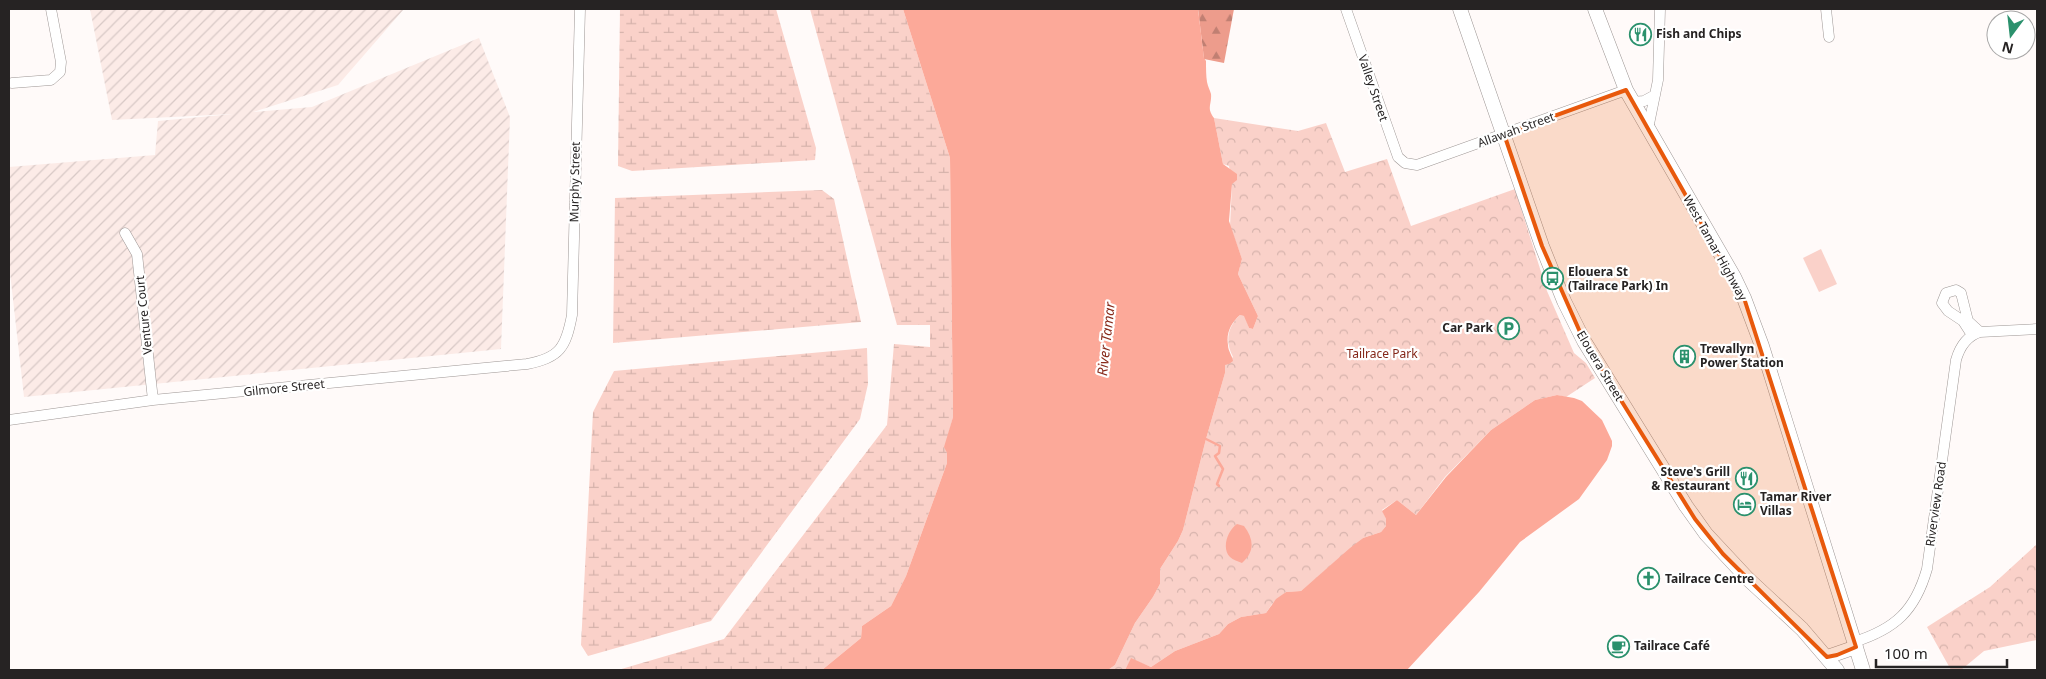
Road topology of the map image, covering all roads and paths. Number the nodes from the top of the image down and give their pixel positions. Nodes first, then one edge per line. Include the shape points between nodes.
1 (52, 9) edge
2 (580, 9) edge
3 (1346, 9) edge
4 (1460, 9) edge
5 (1595, 9) edge
6 (1660, 9) edge
7 (1826, 9) edge
8 (1829, 36) dead end
9 (12, 83) dead end
10 (1655, 95) junction
11 (1629, 96) junction
12 (1648, 130) junction
13 (1504, 134) junction
14 (1405, 163) joint
15 (125, 233) dead end
16 (2037, 329) edge
17 (558, 352) joint
18 (153, 400) junction
19 (9, 420) edge
20 (1855, 644) junction
21 (1833, 665) edge
22 (1863, 670) edge

1 - 9 street via 60,72 51,80
2 - 17 street, Murphy Street via 572,315 568,336
3 - 14 street, Valley Street via 1398,157
4 - 13 highway, Elouera Street
5 - 11 highway, West Tamar Highway
6 - 10 street
7 - 8 street
10 - 11 street, Allawah Street via 1644,101
10 - 12 street
11 - 12 highway, West Tamar Highway
11 - 13 street, Allawah Street
12 - 20 highway, West Tamar Highway via 1744,298
13 - 14 street, Allawah Street via 1417,165
13 - 21 highway, Elouera Street via 1558,286 1596,361 1706,534 1802,629
15 - 18 street, Venture Court via 137,254
16 - 20 street, Riverview Road via 1976,333 1959,350 1923,584 1908,611 1896,623
17 - 18 street, Gilmore Street via 526,364
18 - 19 street, Gilmore Street
20 - 21 highway
20 - 22 highway, West Tamar Highway

